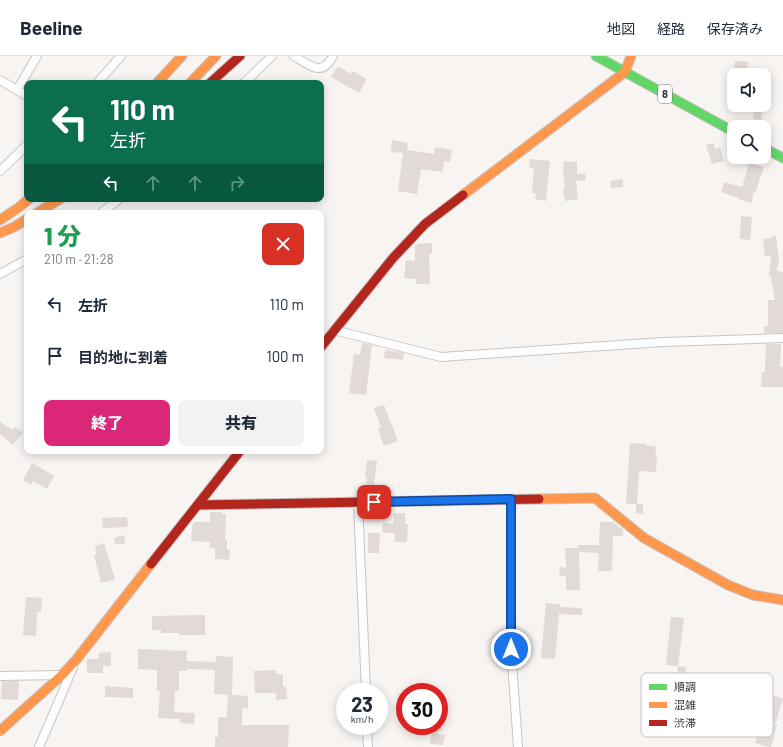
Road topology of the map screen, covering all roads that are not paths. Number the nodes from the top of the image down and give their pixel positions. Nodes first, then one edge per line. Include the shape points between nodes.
1 (37, 56) edge
2 (121, 56) edge
3 (182, 56) edge
4 (216, 56) edge
5 (240, 56) edge
6 (272, 56) edge
7 (294, 56) edge
8 (333, 56) edge
9 (596, 56) edge
10 (631, 56) edge
11 (625, 72) junction
12 (0, 80) edge
13 (100, 80) edge
14 (160, 80) edge
15 (193, 80) edge
16 (213, 80) edge
17 (247, 80) edge
18 (17, 90) junction
19 (24, 94) edge
20 (727, 128) edge
21 (24, 148) edge
22 (771, 152) edge
23 (783, 158) edge
24 (0, 170) edge
25 (25, 202) edge
26 (46, 202) edge
27 (55, 202) edge
28 (115, 202) edge
29 (34, 210) edge
30 (42, 210) edge
31 (105, 210) edge
32 (24, 217) edge
33 (0, 220) edge
34 (24, 221) edge
35 (0, 232) edge
36 (24, 261) edge
37 (0, 274) edge
38 (334, 330) junction
39 (783, 338) edge
40 (324, 343) edge
41 (238, 454) edge
42 (511, 499) junction
43 (358, 502) junction
44 (198, 505) junction
45 (783, 600) edge
46 (76, 660) junction
47 (62, 675) junction
48 (0, 676) edge
49 (366, 683) edge
50 (0, 731) edge
51 (367, 735) edge
52 (38, 747) edge
53 (368, 747) edge
54 (518, 747) edge

1 - 18 street
2 - 13 street
3 - 14 main road
4 - 15 main road
5 - 16 main road
6 - 17 street
7 - 8 street via 317,69 323,68
9 - 11 main road, 8
10 - 11 main road
11 - 20 main road, 8
11 - 38 main road via 425,224 393,258
12 - 18 street
18 - 19 street
21 - 24 street
22 - 23 main road
25 - 33 main road
26 - 29 main road
27 - 30 main road
28 - 31 street
32 - 35 main road
34 - 35 main road
36 - 37 street
38 - 39 street via 441,357 663,342
38 - 40 main road
41 - 44 main road
42 - 43 main road
42 - 45 main road via 595,498 644,538 728,586 753,595
42 - 54 street via 511,649
43 - 44 main road
43 - 49 street
44 - 46 main road
46 - 47 main road
46 - 52 street
47 - 48 street
47 - 50 main road
51 - 53 street

